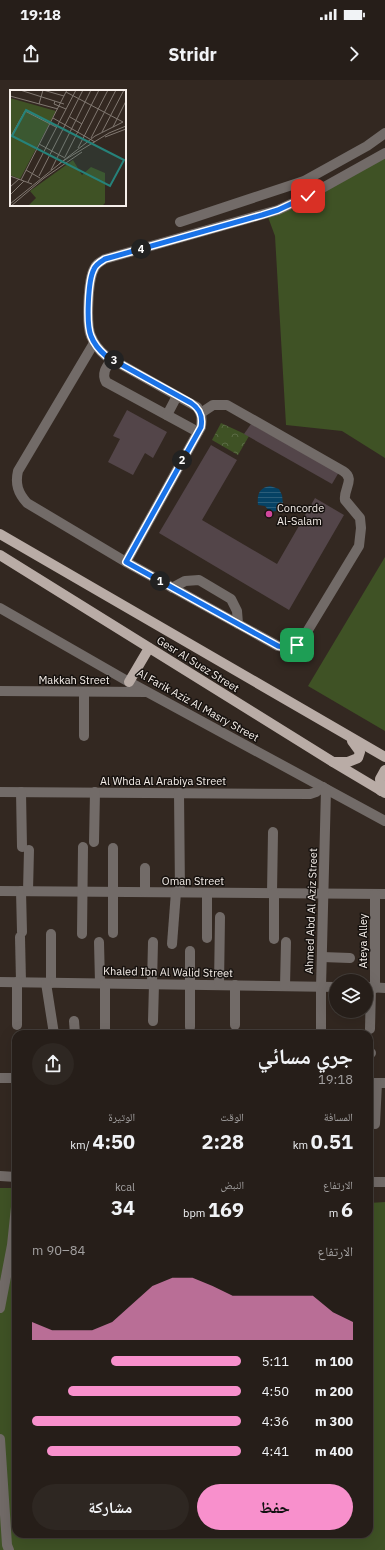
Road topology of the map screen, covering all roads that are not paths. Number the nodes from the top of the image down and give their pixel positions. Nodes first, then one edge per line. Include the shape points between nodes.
1 (385, 133) edge
2 (385, 153) edge
3 (180, 222) dead end
4 (94, 343) junction
5 (112, 359) junction
6 (177, 396) junction
7 (201, 413) junction
8 (167, 415) junction
9 (198, 432) junction
10 (0, 534) edge
11 (0, 555) edge
12 (126, 562) junction
13 (172, 588) junction
14 (0, 608) edge
15 (238, 624) junction
16 (149, 648) junction
17 (129, 682) junction
18 (0, 691) edge
19 (84, 692) junction
20 (148, 692) junction
21 (84, 736) dead end
22 (348, 737) junction
23 (385, 757) edge
24 (333, 762) junction
25 (385, 770) edge
26 (325, 788) junction
27 (0, 792) edge
28 (21, 792) junction
29 (95, 792) junction
30 (383, 792) edge
31 (179, 793) junction
32 (385, 821) edge
33 (273, 832) dead end
34 (94, 842) dead end
35 (83, 847) dead end
36 (113, 848) dead end
37 (145, 868) dead end
38 (0, 891) edge
39 (24, 891) junction
40 (82, 892) junction
41 (113, 892) junction
42 (145, 892) junction
43 (178, 892) junction
44 (207, 893) junction
45 (273, 893) junction
46 (324, 894) junction
47 (380, 894) edge
48 (220, 917) dead end
49 (51, 934) dead end
50 (82, 934) dead end
51 (113, 934) dead end
52 (207, 938) dead end
53 (274, 939) dead end
54 (98, 942) dead end
55 (153, 942) dead end
56 (286, 942) dead end
57 (172, 944) dead end
58 (190, 951) dead end
59 (322, 957) junction
60 (350, 958) dead end
61 (0, 982) edge
62 (19, 982) junction
63 (49, 983) junction
64 (103, 984) junction
65 (153, 984) junction
66 (190, 985) junction
67 (219, 985) junction
68 (235, 985) junction
69 (284, 986) junction
70 (321, 986) junction
71 (329, 987) edge
72 (374, 988) edge
73 (74, 1021) dead end
74 (153, 1021) dead end
75 (17, 1025) dead end
76 (235, 1025) dead end
77 (190, 1026) dead end
78 (370, 1029) dead end
79 (54, 1030) edge
80 (75, 1030) edge
81 (105, 1030) edge
82 (321, 1030) edge
83 (0, 1078) edge
84 (12, 1078) edge
85 (377, 1083) edge
86 (375, 1124) dead end
87 (0, 1176) edge
88 (12, 1176) edge
89 (373, 1182) edge
90 (385, 1182) edge
91 (12, 1245) edge
92 (0, 1308) edge
93 (0, 1439) edge
94 (9, 1550) edge

1 - 3 street via 367,146 304,181
2 - 4 street via 278,210 105,259 94,268 92,275 88,318 89,331
4 - 5 street
4 - 12 street via 18,471 17,489 27,503
5 - 6 street
5 - 8 street via 104,371 106,382
6 - 7 street via 197,407
6 - 8 street
7 - 9 street via 201,427
7 - 15 street via 213,405 227,405 346,473 350,480 345,491 345,500 361,523 357,550 297,645 285,648 278,646
8 - 9 street
9 - 12 street
10 - 22 main road, Gesr Al Suez Street
11 - 16 main road, Gesr Al Suez Street
12 - 13 street
13 - 15 street
13 - 15 street via 184,581 199,580 231,599 238,610
14 - 17 street, Al Farik Aziz Al Masry Street
16 - 17 main road
16 - 24 main road, Gesr Al Suez Street
17 - 20 street, Al Farik Aziz Al Masry Street
18 - 19 street, Makkah Street
19 - 20 street, Makkah Street
19 - 21 street
20 - 26 street, Al Farik Aziz Al Masry Street
22 - 23 main road, Gesr Al Suez Street
22 - 24 main road via 358,747 360,756 354,760
24 - 30 main road, Gesr Al Suez Street
25 - 30 main road via 380,779
26 - 31 street, Al Whda Al Arabiya Street via 310,794
26 - 32 street, Al Farik Aziz Al Masry Street
26 - 46 street, Ahmed Abd Al Aziz Street
27 - 28 street, Al Whda Al Arabiya Street
28 - 29 street, Al Whda Al Arabiya Street
28 - 39 street via 26,849
29 - 31 street, Al Whda Al Arabiya Street
29 - 34 street
31 - 43 street
33 - 45 street
35 - 40 street
36 - 41 street
37 - 42 street
38 - 39 street, Oman Street
39 - 40 street, Oman Street
39 - 62 street
40 - 41 street, Oman Street
40 - 50 street
41 - 42 street, Oman Street
41 - 51 street
42 - 43 street, Oman Street
43 - 44 street, Oman Street
43 - 57 street
44 - 45 street, Oman Street
44 - 52 street
45 - 46 street, Oman Street
45 - 53 street
46 - 47 street, Oman Street
46 - 59 street, Ahmed Abd Al Aziz Street
47 - 72 street, Ateya Alley
48 - 67 street
49 - 63 street
54 - 64 street
55 - 65 street
56 - 69 street
58 - 66 street
59 - 60 street
59 - 70 street, Ahmed Abd Al Aziz Street
61 - 62 street, Khaled Ibn Al Walid Street
62 - 63 street, Khaled Ibn Al Walid Street
62 - 75 street
63 - 64 street, Khaled Ibn Al Walid Street
63 - 79 street
64 - 65 street, Khaled Ibn Al Walid Street
64 - 81 street
65 - 66 street, Khaled Ibn Al Walid Street
65 - 74 street
66 - 67 street, Khaled Ibn Al Walid Street
66 - 77 street
67 - 68 street, Khaled Ibn Al Walid Street
68 - 69 street, Khaled Ibn Al Walid Street
68 - 76 street
69 - 70 street, Khaled Ibn Al Walid Street
70 - 71 street, Khaled Ibn Al Walid Street
70 - 82 street, Ahmed Abd Al Aziz Street
72 - 78 street, Ateya Alley
73 - 80 street
83 - 84 street
85 - 86 street
87 - 88 street
89 - 90 street
91 - 92 street
93 - 94 street

